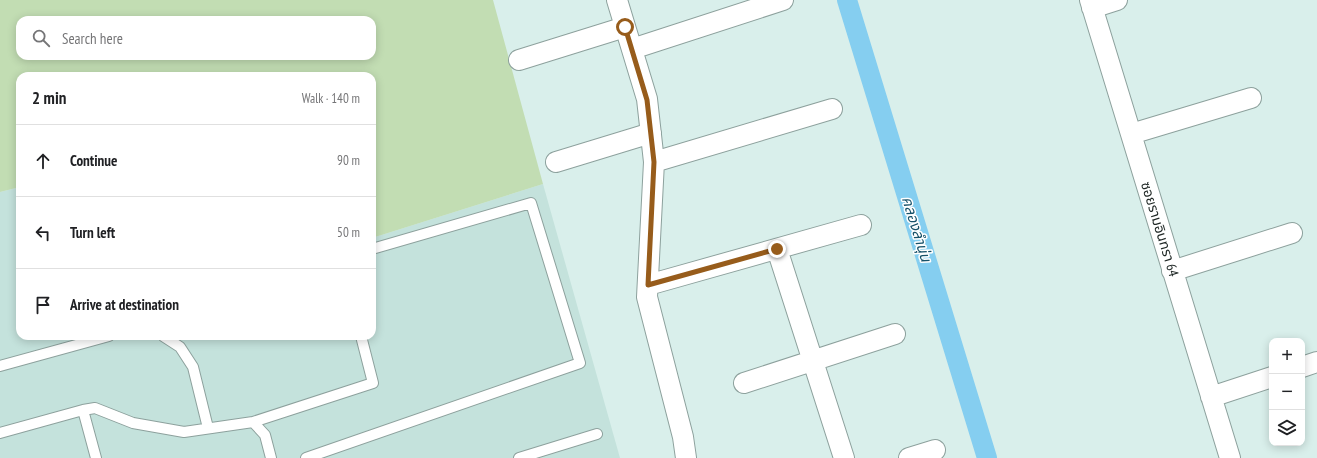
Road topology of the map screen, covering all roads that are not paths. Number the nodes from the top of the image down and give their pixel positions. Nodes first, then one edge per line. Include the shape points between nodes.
1 (617, 0) edge
2 (783, 0) edge
3 (1117, 0) edge
4 (1091, 4) edge
5 (625, 27) junction
6 (632, 49) junction
7 (519, 60) dead end
8 (1251, 98) dead end
9 (832, 109) dead end
10 (651, 133) junction
11 (1131, 134) junction
12 (556, 162) dead end
13 (654, 162) junction
14 (861, 225) dead end
15 (1292, 233) dead end
16 (376, 248) edge
17 (777, 249) junction
18 (1172, 271) junction
19 (648, 285) junction
20 (895, 334) dead end
21 (94, 340) edge
22 (169, 340) edge
23 (362, 340) edge
24 (813, 360) junction
25 (1317, 362) edge
26 (0, 366) edge
27 (1305, 366) edge
28 (1269, 378) edge
29 (744, 383) dead end
30 (1211, 397) junction
31 (83, 410) junction
32 (253, 422) junction
33 (208, 428) junction
34 (0, 433) edge
35 (597, 434) dead end
36 (935, 450) dead end
37 (96, 458) edge
38 (271, 458) edge
39 (306, 458) edge
40 (519, 458) edge
41 (686, 458) edge
42 (844, 458) edge
43 (909, 458) edge
44 (1230, 458) edge

1 - 5 street
2 - 6 street
3 - 4 street
4 - 11 street, ซอยรามอินทรา 64
5 - 6 street
5 - 7 street
6 - 10 street via 647,100
8 - 11 street
9 - 13 street
10 - 12 street
10 - 13 street
11 - 18 street, ซอยรามอินทรา 64
13 - 19 street
14 - 17 street
15 - 18 street
16 - 39 lane via 531,203 580,363
17 - 19 street
17 - 24 street
18 - 30 street, ซอยรามอินทรา 64
19 - 41 street via 647,298 683,437
20 - 24 street
21 - 26 lane
22 - 33 lane via 180,347 193,367
23 - 32 lane via 373,383
24 - 29 street
24 - 42 street
25 - 27 street
28 - 30 street
30 - 44 street, ซอยรามอินทรา 64
31 - 33 lane via 95,408 133,423 184,432
31 - 34 lane
31 - 37 lane
32 - 33 lane
32 - 38 lane via 265,435
35 - 40 lane
36 - 43 street

